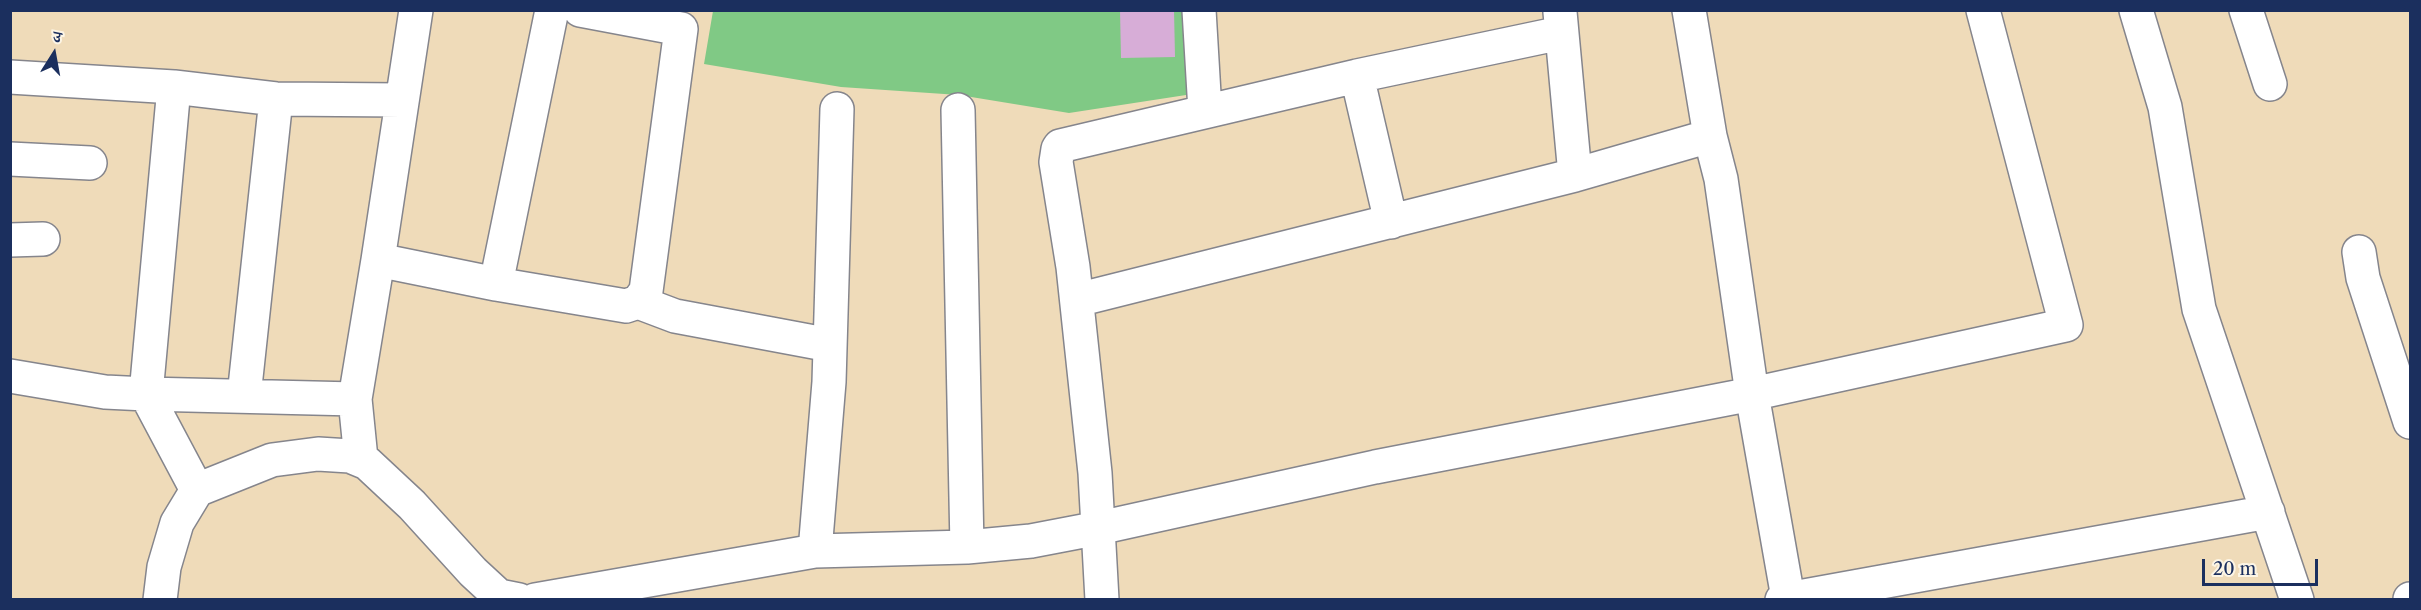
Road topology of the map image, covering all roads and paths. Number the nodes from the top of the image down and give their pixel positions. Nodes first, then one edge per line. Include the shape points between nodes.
1 (416, 10) edge
2 (552, 10) edge
3 (580, 10) edge
4 (1198, 10) edge
5 (1689, 10) edge
6 (1983, 10) edge
7 (2136, 10) edge
8 (2246, 10) edge
9 (683, 20) edge
10 (1560, 22) edge
11 (1357, 76) junction
12 (10, 77) edge
13 (2270, 84) dead end
14 (174, 87) junction
15 (276, 99) junction
16 (402, 100) junction
17 (837, 109) dead end
18 (958, 110) dead end
19 (1205, 111) junction
20 (1710, 136) junction
21 (10, 159) edge
22 (90, 163) dead end
23 (1575, 175) junction
24 (1391, 222) junction
25 (43, 239) dead end
26 (10, 240) edge
27 (2359, 252) dead end
28 (378, 260) junction
29 (496, 284) junction
30 (1077, 300) junction
31 (638, 302) junction
32 (830, 345) junction
33 (10, 376) edge
34 (146, 394) junction
35 (1752, 394) junction
36 (244, 396) junction
37 (355, 399) junction
38 (2410, 422) edge
39 (362, 459) junction
40 (197, 490) junction
41 (2268, 512) junction
42 (1099, 528) junction
43 (967, 547) junction
44 (815, 551) junction
45 (499, 599) edge
46 (1785, 599) edge
47 (160, 600) edge
48 (535, 600) edge
49 (1102, 600) edge
50 (2296, 600) edge

1 - 16 street
2 - 29 street
3 - 9 street
4 - 19 street
5 - 20 street
6 - 35 street via 2066,325
7 - 41 street via 2165,107 2199,309
8 - 13 street
9 - 31 street via 646,291
10 - 11 street
10 - 23 street
11 - 19 street
11 - 24 street
12 - 14 street
14 - 15 street
14 - 34 street
15 - 16 street
15 - 36 street
16 - 28 street
17 - 32 street
18 - 43 street
19 - 30 street via 1058,149 1056,162
20 - 23 street
20 - 35 street via 1721,179
21 - 22 street
23 - 24 street
24 - 30 street
25 - 26 street
27 - 38 street via 2363,278
28 - 29 street
28 - 37 street
29 - 31 street via 626,306
30 - 42 street
31 - 32 street via 675,316
32 - 44 street
33 - 34 street via 105,392
34 - 36 street
34 - 40 street
35 - 42 street via 1375,467
35 - 46 street
36 - 37 street
37 - 39 street
39 - 40 street via 318,454 272,460
39 - 45 street via 412,505
40 - 47 street via 177,522 164,567
41 - 46 street
41 - 50 street
42 - 43 street via 1031,541
42 - 49 street
43 - 44 street
44 - 48 street

